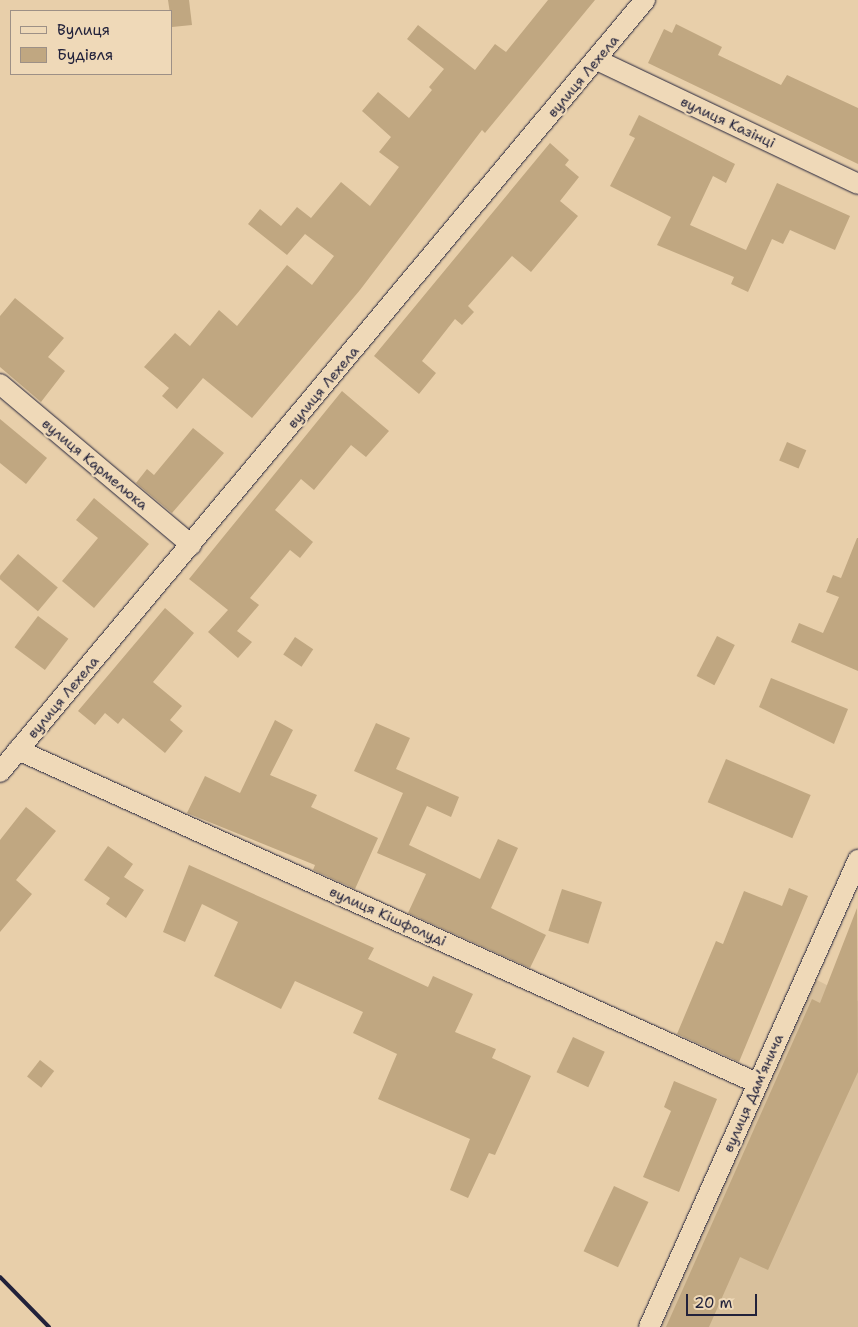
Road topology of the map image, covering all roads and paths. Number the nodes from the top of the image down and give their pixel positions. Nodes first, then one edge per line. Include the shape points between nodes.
1 (645, 0) edge
2 (598, 60) junction
3 (858, 184) edge
4 (0, 384) edge
5 (191, 544) junction
6 (18, 750) junction
7 (0, 772) edge
8 (858, 860) edge
9 (757, 1083) junction
10 (649, 1327) edge

1 - 2 street, вулиця Лехела
2 - 3 street, вулиця Казінці
2 - 5 street, вулиця Лехела
4 - 5 street, вулиця Кармелюка
5 - 6 street, вулиця Лехела
6 - 7 street, вулиця Лехела
6 - 9 street, вулиця Кішфолуді
8 - 9 street, вулиця Дамʼянича
9 - 10 street, вулиця Дамʼянича

